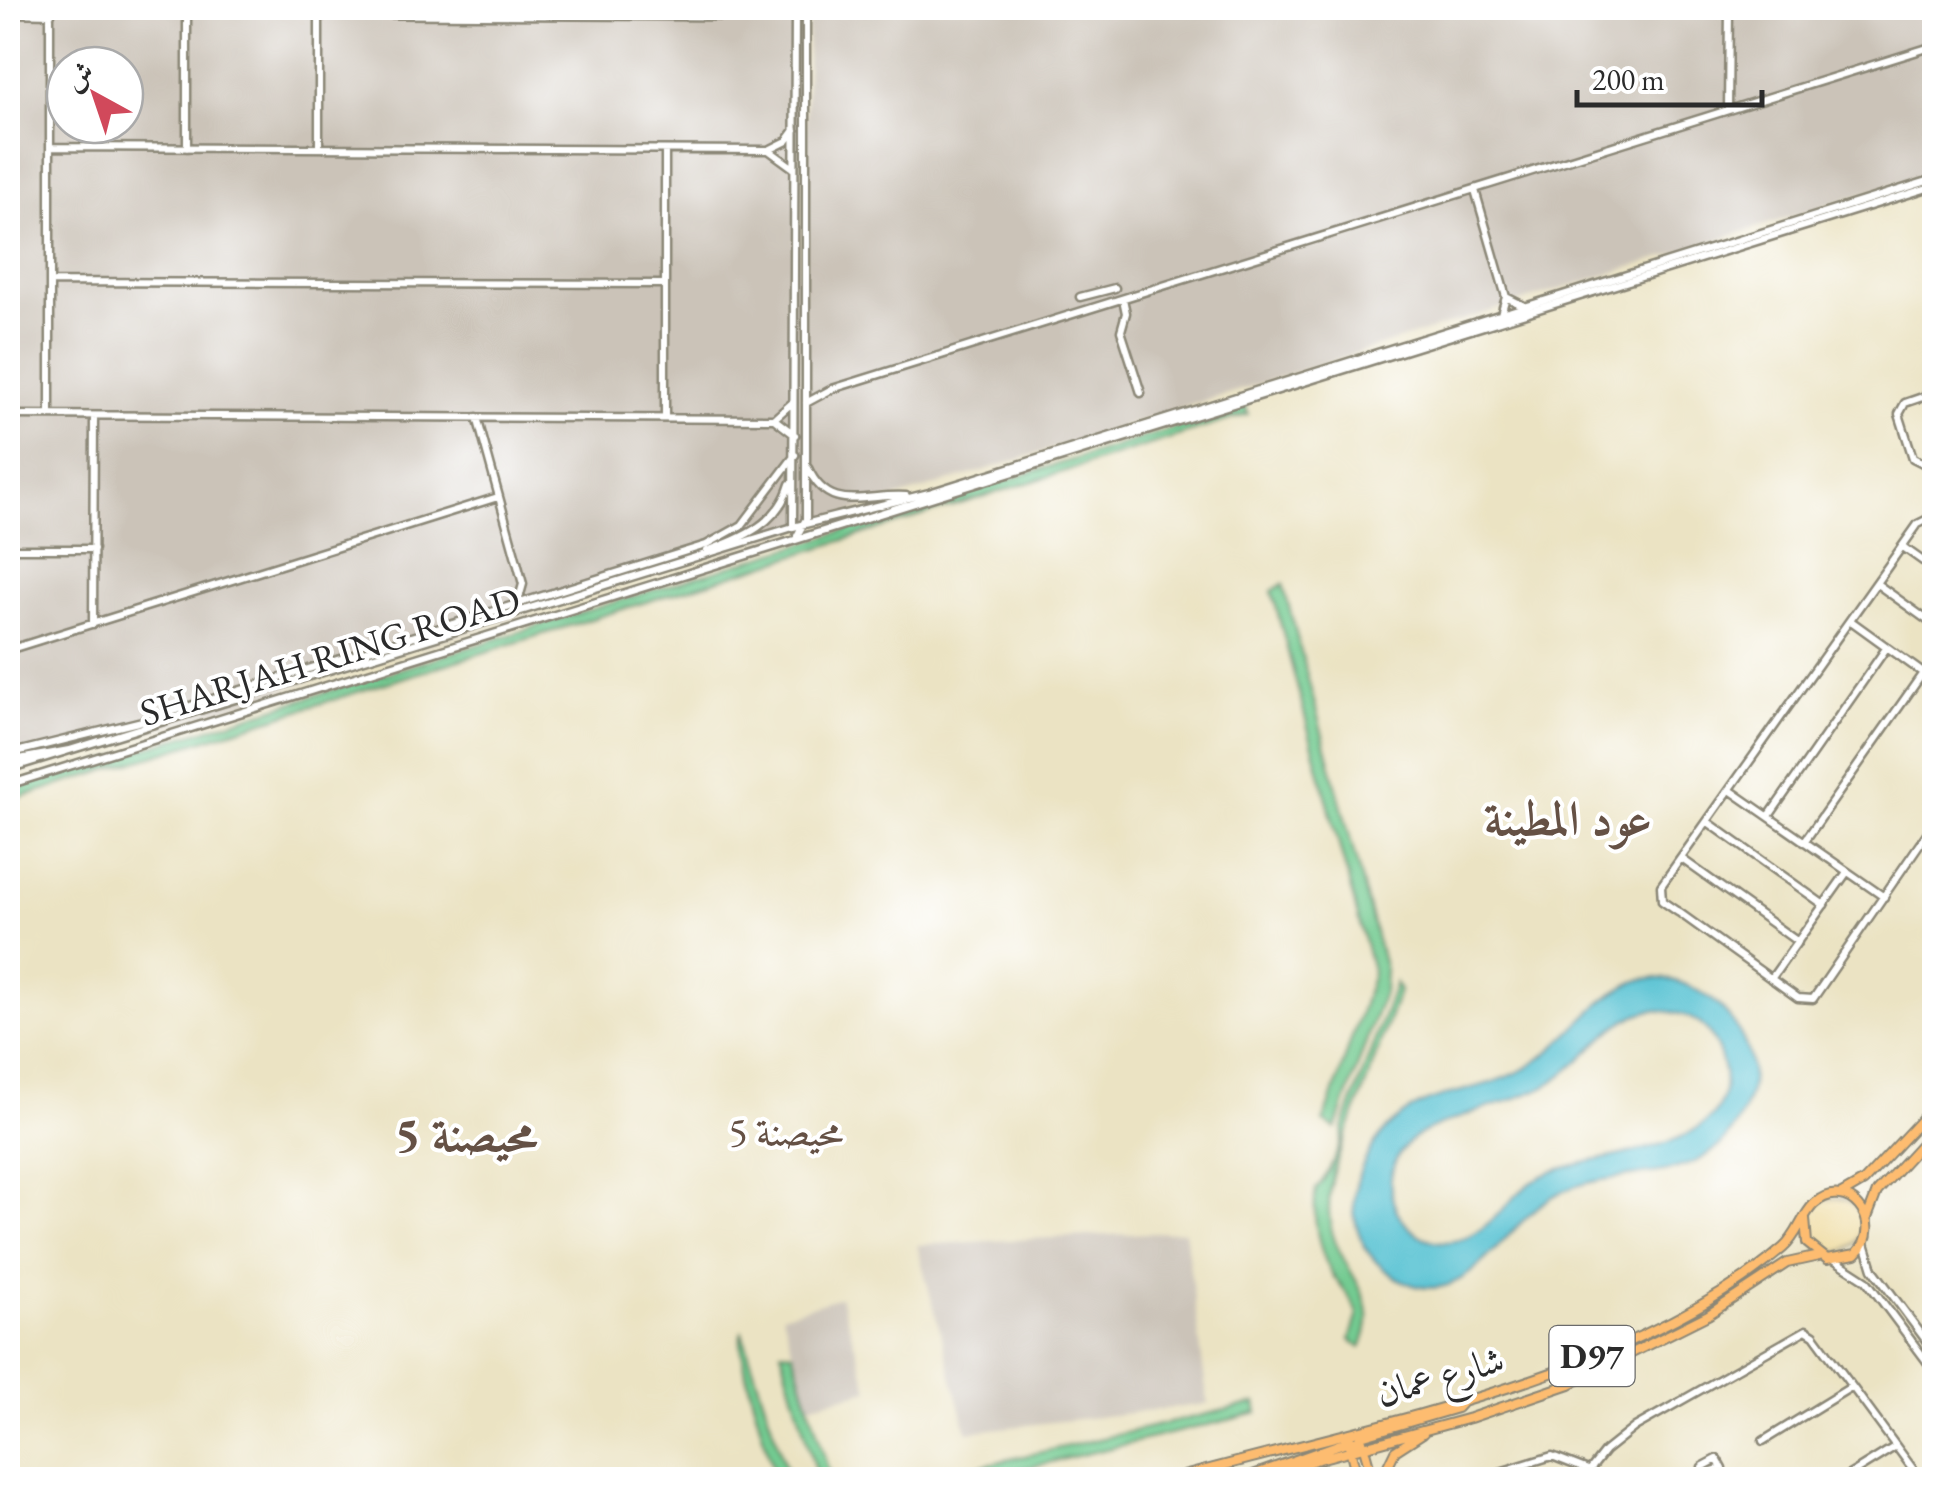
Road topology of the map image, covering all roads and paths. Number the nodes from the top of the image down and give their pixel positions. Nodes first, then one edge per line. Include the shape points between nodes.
1 (188, 8) edge
2 (795, 8) edge
3 (806, 8) edge
4 (1729, 8) edge
5 (50, 11) edge
6 (319, 11) edge
7 (665, 12) edge
8 (8, 13) edge
9 (795, 17) junction
10 (1934, 46) edge
11 (1728, 110) junction
12 (795, 130) junction
13 (50, 147) junction
14 (187, 148) junction
15 (319, 148) junction
16 (665, 150) junction
17 (769, 150) junction
18 (794, 169) junction
19 (1934, 182) edge
20 (1475, 190) junction
21 (50, 282) junction
22 (665, 284) junction
23 (1115, 288) dead end
24 (1091, 294) junction
25 (1080, 296) dead end
26 (1506, 297) junction
27 (1123, 299) junction
28 (1096, 307) junction
29 (1526, 307) junction
30 (1500, 314) junction
31 (805, 380) junction
32 (832, 388) junction
33 (1934, 392) edge
34 (1141, 394) dead end
35 (793, 402) junction
36 (806, 403) junction
37 (50, 414) junction
38 (8, 415) edge
39 (94, 416) junction
40 (477, 417) junction
41 (665, 418) junction
42 (774, 418) junction
43 (795, 435) junction
44 (795, 455) junction
45 (805, 456) junction
46 (1934, 461) edge
47 (794, 466) junction
48 (498, 498) junction
49 (912, 498) junction
50 (937, 498) junction
51 (1934, 518) edge
52 (806, 524) junction
53 (798, 533) junction
54 (1903, 547) junction
55 (8, 549) edge
56 (94, 549) junction
57 (664, 569) junction
58 (1934, 569) edge
59 (668, 580) junction
60 (524, 584) junction
61 (1877, 584) junction
62 (540, 598) junction
63 (516, 605) junction
64 (1851, 621) junction
65 (94, 624) junction
66 (1934, 625) edge
67 (1887, 646) junction
68 (8, 650) edge
69 (1923, 672) junction
70 (1934, 681) edge
71 (70, 750) junction
72 (8, 758) edge
73 (8, 769) edge
74 (8, 785) edge
75 (1730, 790) junction
76 (1768, 816) junction
77 (1708, 822) junction
78 (1934, 823) edge
79 (1934, 831) edge
80 (1925, 838) junction
81 (1804, 842) junction
82 (1682, 859) junction
83 (1847, 872) junction
84 (1884, 898) junction
85 (1824, 905) junction
86 (1798, 942) junction
87 (1772, 979) junction
88 (1934, 1106) edge
89 (1934, 1130) edge
90 (1838, 1195) junction
91 (1805, 1218) junction
92 (1868, 1218) junction
93 (1865, 1243) junction
94 (1819, 1256) junction
95 (1835, 1260) junction
96 (1934, 1351) edge
97 (1934, 1371) edge
98 (1851, 1387) junction
99 (1430, 1428) junction
100 (1356, 1434) junction
101 (1763, 1441) dead end
102 (1350, 1446) junction
103 (1896, 1446) junction
104 (1279, 1469) junction
105 (1588, 1470) junction
106 (1701, 1473) dead end
107 (1246, 1478) edge
108 (1168, 1480) edge
109 (1345, 1480) edge
110 (1358, 1480) edge
111 (1374, 1480) edge
112 (1381, 1480) edge
113 (1474, 1480) edge
114 (1582, 1480) edge
115 (1689, 1480) edge
116 (1842, 1480) edge
117 (1921, 1480) edge

1 - 14 street
2 - 9 street
3 - 31 street
4 - 11 street
5 - 8 street
5 - 13 street
6 - 7 street
6 - 15 street
7 - 9 street
9 - 12 street
10 - 11 street
11 - 20 street
12 - 17 street
12 - 18 street
13 - 14 street
13 - 21 street
14 - 15 street
15 - 16 street
16 - 17 street
16 - 22 street
17 - 18 street
18 - 35 street
19 - 29 street
19 - 50 street
20 - 26 street
20 - 27 street
21 - 22 street
21 - 37 street
22 - 41 street
23 - 24 street
24 - 25 street
24 - 28 street
26 - 29 street
26 - 30 street
27 - 28 street
27 - 34 street via 1121,331
28 - 32 street
29 - 30 street
30 - 49 street
31 - 32 street via 816,390
31 - 36 street
32 - 36 street
33 - 46 street via 1901,408 1911,453 1918,462
35 - 42 street
35 - 43 street
36 - 45 street
37 - 38 street
37 - 39 street
39 - 40 street
39 - 56 street
40 - 41 street
40 - 48 street
41 - 42 street
42 - 43 street
43 - 44 street
44 - 47 street
44 - 62 street via 725,537
45 - 49 street via 814,480 836,498
45 - 52 street
47 - 53 street
47 - 57 street via 787,495 768,521
48 - 60 street
48 - 65 street
49 - 52 street
50 - 53 street
50 - 59 street
51 - 54 street
52 - 53 street
53 - 57 street
53 - 59 street
54 - 58 street
54 - 61 street
55 - 56 street
56 - 65 street
57 - 71 street
59 - 74 street, SHARJAH RING ROAD
60 - 62 street
60 - 63 street
61 - 64 street
61 - 66 street
62 - 63 street
63 - 72 street
64 - 67 street
64 - 75 street
65 - 68 street
67 - 69 street
67 - 76 street
69 - 70 street
69 - 81 street
71 - 72 street
71 - 73 street
75 - 76 street
75 - 77 street
76 - 81 street
77 - 82 street
77 - 85 street
78 - 80 street
79 - 80 street
80 - 84 street
81 - 83 street
82 - 86 street
82 - 87 street via 1664,896
83 - 84 street
83 - 85 street
84 - 87 street via 1823,987 1806,996
85 - 86 street
86 - 87 street
88 - 90 main road via 1864,1182
89 - 92 main road via 1882,1186
90 - 91 main road via 1821,1199
90 - 92 main road via 1853,1200
91 - 94 main road via 1808,1243
91 - 100 main road, شارع عمان / D97 via 1781,1250 1663,1324 1561,1369
92 - 93 main road
93 - 95 main road via 1850,1258
93 - 96 street via 1873,1269
94 - 95 main road
94 - 99 main road, شارع عمان / D97 via 1787,1263 1708,1315 1606,1368
95 - 97 street via 1866,1280
98 - 101 street
98 - 103 street
98 - 105 street via 1807,1336 1788,1340 1635,1427
99 - 100 main road, شارع عمان / D97
99 - 112 main road via 1395,1452
100 - 102 main road
100 - 102 main road, شارع عمان / D97
100 - 108 main road, شارع عمان / D97
100 - 111 main road
102 - 104 main road, شارع عمان / D97
102 - 107 main road via 1264,1467
102 - 110 main road
103 - 116 street
103 - 117 street
104 - 107 main road, شارع عمان / D97
104 - 109 main road via 1319,1469
105 - 113 street via 1552,1456
105 - 114 street
106 - 115 street

